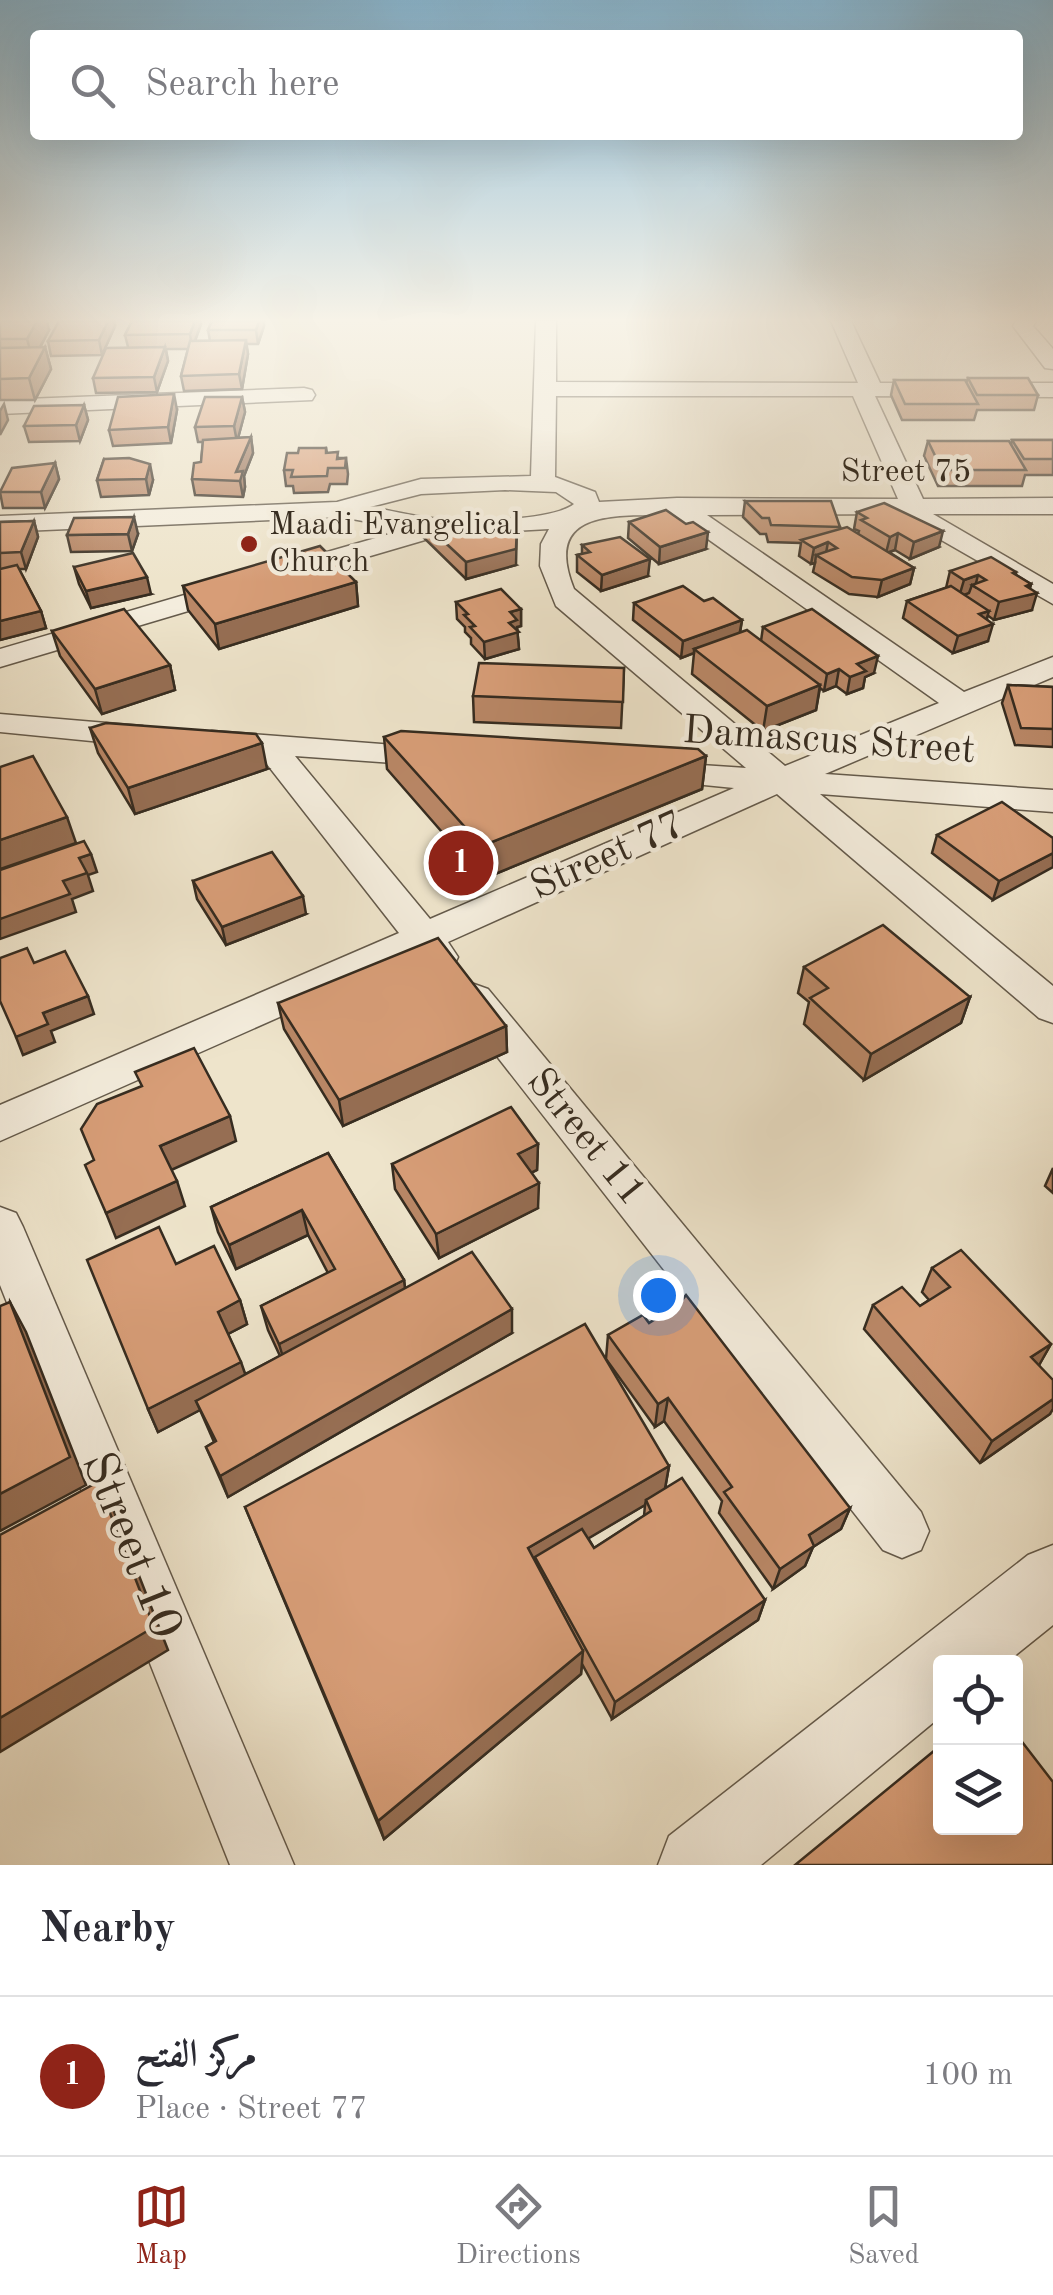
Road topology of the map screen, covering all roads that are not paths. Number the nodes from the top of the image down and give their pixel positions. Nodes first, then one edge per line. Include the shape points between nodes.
1 (545, 408) edge
2 (872, 408) edge
3 (542, 484) junction
4 (677, 506) junction
5 (907, 506) junction
6 (1053, 506) edge
7 (341, 509) junction
8 (579, 514) junction
9 (0, 524) edge
10 (440, 526) junction
11 (1053, 596) edge
12 (0, 658) edge
13 (1053, 666) edge
14 (961, 704) junction
15 (0, 723) edge
16 (269, 745) junction
17 (466, 758) edge
18 (624, 770) edge
19 (781, 780) junction
20 (1053, 800) edge
21 (424, 938) junction
22 (1053, 1008) edge
23 (0, 1124) edge
24 (0, 1226) edge
25 (902, 1530) dead end
26 (1053, 1580) edge
27 (959, 1655) edge
28 (933, 1676) edge
29 (262, 1865) edge
30 (698, 1865) edge

1 - 3 street
2 - 5 street
3 - 7 street, Street 75 via 425,485
3 - 8 street, Street 75 via 561,484 586,497
4 - 5 street, Street 75
4 - 8 street, Street 75
4 - 14 street
5 - 6 street, Street 75
5 - 11 street
7 - 9 street, Street 75
7 - 10 street, Street 75
8 - 10 street, Street 75 via 517,525
8 - 19 street via 563,528 550,563 566,600
10 - 12 street
13 - 14 street, Street 77
14 - 19 street, Street 77
15 - 16 street
16 - 17 street
16 - 21 street, Street 11
18 - 19 street, Damascus Street
19 - 20 street, Damascus Street
19 - 21 street, Street 77
19 - 22 street
21 - 23 street, Street 77
21 - 25 street, Street 11
24 - 29 street, Street 10
26 - 27 street
28 - 30 street

